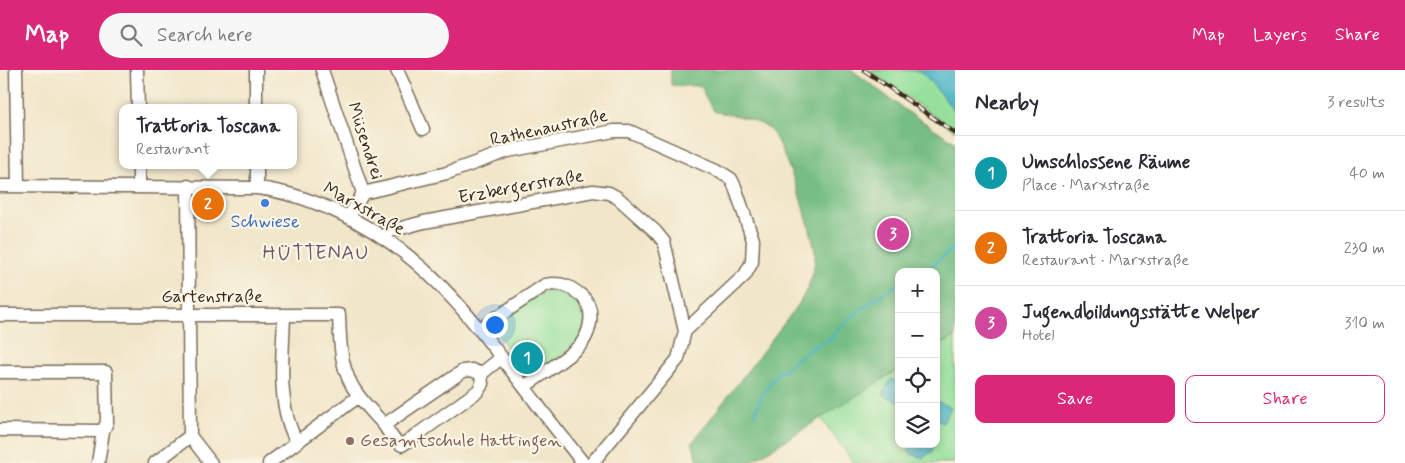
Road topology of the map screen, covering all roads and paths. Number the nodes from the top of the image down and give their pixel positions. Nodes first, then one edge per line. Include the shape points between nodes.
1 (16, 70) edge
2 (137, 70) edge
3 (256, 70) edge
4 (397, 70) edge
5 (327, 71) edge
6 (138, 104) edge
7 (256, 104) edge
8 (423, 129) dead end
9 (139, 169) edge
10 (257, 169) edge
11 (0, 186) edge
12 (18, 186) junction
13 (188, 186) junction
14 (139, 187) junction
15 (257, 188) junction
16 (363, 193) junction
17 (350, 217) junction
18 (384, 237) junction
19 (0, 315) edge
20 (190, 315) junction
21 (284, 315) junction
22 (480, 329) junction
23 (685, 332) junction
24 (502, 358) junction
25 (0, 372) edge
26 (481, 374) junction
27 (524, 387) junction
28 (359, 396) junction
29 (384, 425) junction
30 (0, 430) edge
31 (103, 431) junction
32 (190, 436) junction
33 (297, 442) junction
34 (98, 463) edge
35 (156, 463) edge
36 (211, 463) edge
37 (269, 463) edge
38 (583, 463) edge
39 (592, 463) edge

1 - 12 street
2 - 6 street
3 - 7 street
4 - 8 street
5 - 16 street, Müsendrei
9 - 14 street
10 - 15 street
11 - 12 street, Marxstraße
12 - 14 street, Marxstraße
13 - 14 street, Marxstraße
13 - 15 street, Marxstraße
13 - 20 street
15 - 17 street, Marxstraße via 292,193
16 - 17 street, Müsendrei
16 - 23 street, Rathenaustraße via 447,174 508,151 614,131 629,131 660,143 731,179 754,246 752,262 745,275
17 - 18 street, Marxstraße
18 - 22 street, Marxstraße via 432,275
18 - 23 street, Erzbergerstraße via 390,231 424,222 572,194 609,193 625,203 664,242
19 - 20 street, Gartenstraße
20 - 21 street, Gartenstraße
20 - 32 street
21 - 28 street, Gartenstraße via 339,314 341,358
21 - 33 street via 284,409
22 - 24 street, Marxstraße
22 - 27 street via 545,285 571,286 587,302 591,319 582,344
23 - 39 street, Erzbergerstraße via 678,359
24 - 26 street
24 - 27 street, Marxstraße
25 - 31 street via 106,372 106,422
26 - 29 street via 463,371
26 - 29 street via 482,384 478,392 402,445 394,440
27 - 38 street, Marxstraße
28 - 29 street
28 - 33 street
30 - 31 street
31 - 34 street
32 - 35 street
32 - 36 street
33 - 37 street

